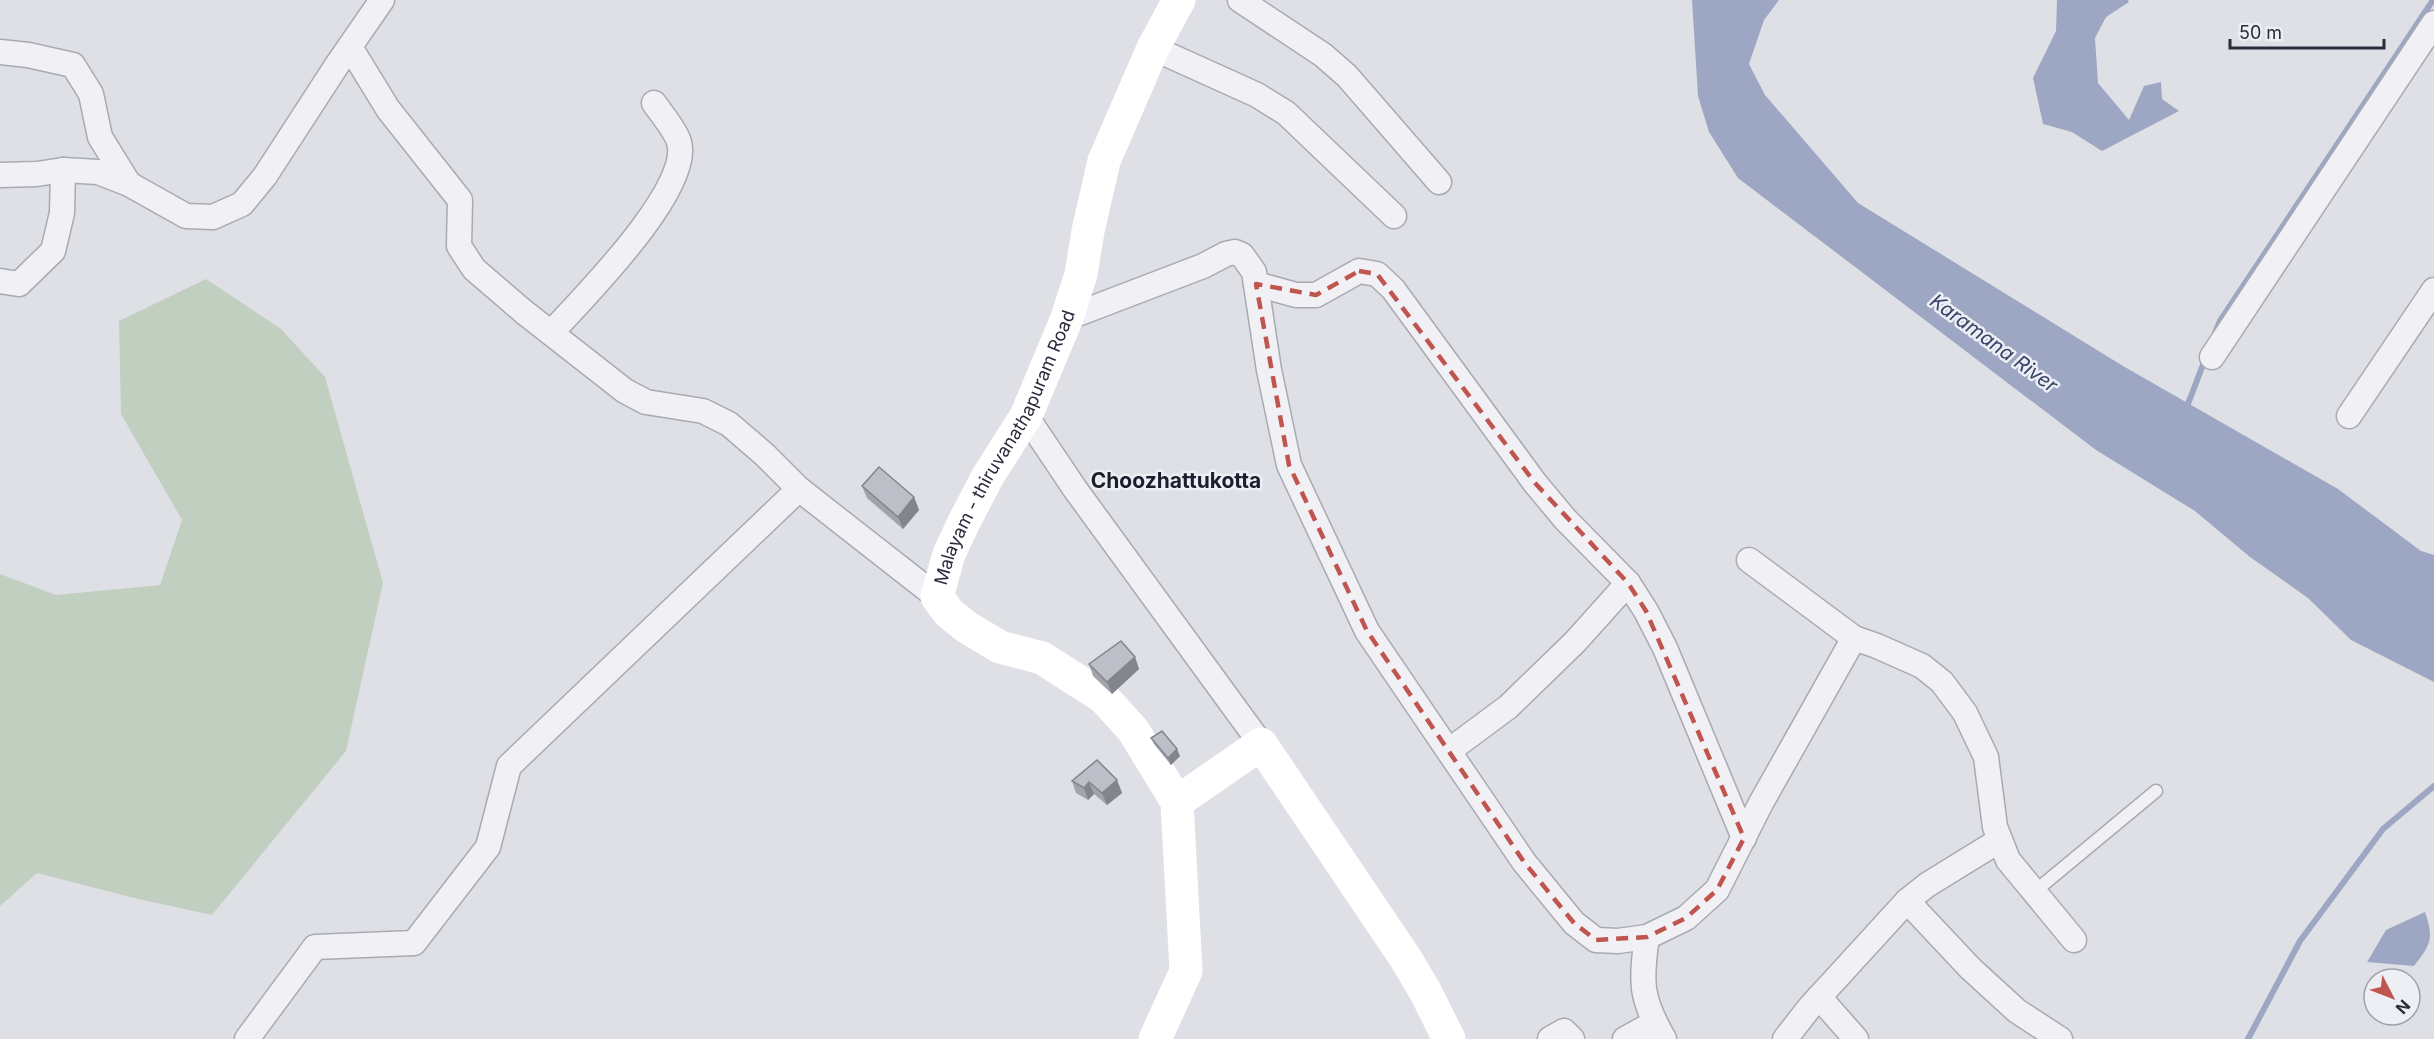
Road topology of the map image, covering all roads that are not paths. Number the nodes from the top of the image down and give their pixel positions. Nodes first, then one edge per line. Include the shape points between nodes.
1 (382, 0) edge
2 (1179, 0) edge
3 (1240, 0) edge
4 (2434, 23) edge
5 (350, 47) junction
6 (1153, 48) junction
7 (0, 52) edge
8 (654, 103) dead end
9 (63, 170) junction
10 (0, 175) edge
11 (1439, 182) dead end
12 (129, 184) junction
13 (1394, 216) dead end
14 (0, 281) edge
15 (1256, 284) junction
16 (2434, 290) edge
17 (1067, 318) junction
18 (551, 333) junction
19 (2212, 357) dead end
20 (1026, 416) junction
21 (2349, 416) dead end
22 (799, 489) junction
23 (1749, 560) dead end
24 (1628, 583) junction
25 (937, 597) junction
26 (1854, 638) junction
27 (1261, 744) junction
28 (1450, 750) junction
29 (2156, 791) dead end
30 (1177, 802) junction
31 (1744, 838) junction
32 (2000, 840) junction
33 (2033, 893) junction
34 (1907, 902) junction
35 (1647, 938) junction
36 (2074, 940) dead end
37 (1819, 997) junction
38 (1659, 1031) edge
39 (247, 1039) edge
40 (1155, 1039) edge
41 (1449, 1039) edge
42 (1551, 1039) edge
43 (1572, 1039) edge
44 (1625, 1039) edge
45 (1785, 1039) edge
46 (1856, 1039) edge
47 (2060, 1039) edge

1 - 5 street
2 - 6 main road, Malayam - thiruvanathapuram Road
3 - 11 street via 1323,55 1347,76
4 - 19 street
5 - 12 street via 265,176 242,204 213,217 186,216
5 - 18 street via 388,110 460,200 459,246 474,269
6 - 13 street via 1257,95 1286,113
6 - 17 main road, Malayam - thiruvanathapuram Road via 1104,160 1081,274
7 - 12 street via 73,64 91,94 100,137
8 - 18 street via 679,142 679,166 660,205
9 - 10 street
9 - 12 street via 98,172
9 - 14 street via 62,213 53,251 19,285
15 - 17 street via 1254,272 1242,255 1235,252
15 - 24 street via 1296,295 1316,295 1359,272 1377,274 1407,307 1535,483
15 - 28 street via 1289,465 1367,631
16 - 21 street
17 - 20 main road, Malayam - thiruvanathapuram Road
18 - 22 street via 625,391 646,402 703,411 729,424
20 - 25 main road, Malayam - thiruvanathapuram Road via 964,522 949,554
20 - 27 street
22 - 25 street
22 - 39 street via 509,766 488,847 414,943 315,947
23 - 26 street
24 - 28 street via 1516,700
24 - 31 street via 1665,648
25 - 30 main road, Malayam - thiruvanathapuram Road via 968,628 1000,647 1042,658 1102,697 1133,730
26 - 31 street
26 - 32 street via 1922,666 1942,682 1965,713 1986,757
27 - 30 main road
27 - 41 main road via 1406,959
28 - 35 street via 1524,862 1574,923 1596,940
29 - 33 lane
30 - 40 main road, Malayam - thiruvanathapuram Road via 1186,971
31 - 35 street via 1717,890 1686,918
32 - 33 street via 2008,860
32 - 34 street via 1927,885
33 - 36 street
34 - 37 street
34 - 47 street via 2017,1011
35 - 38 street via 1641,974 1648,1012
37 - 45 street
37 - 46 street
38 - 44 street
42 - 43 street via 1564,1031

